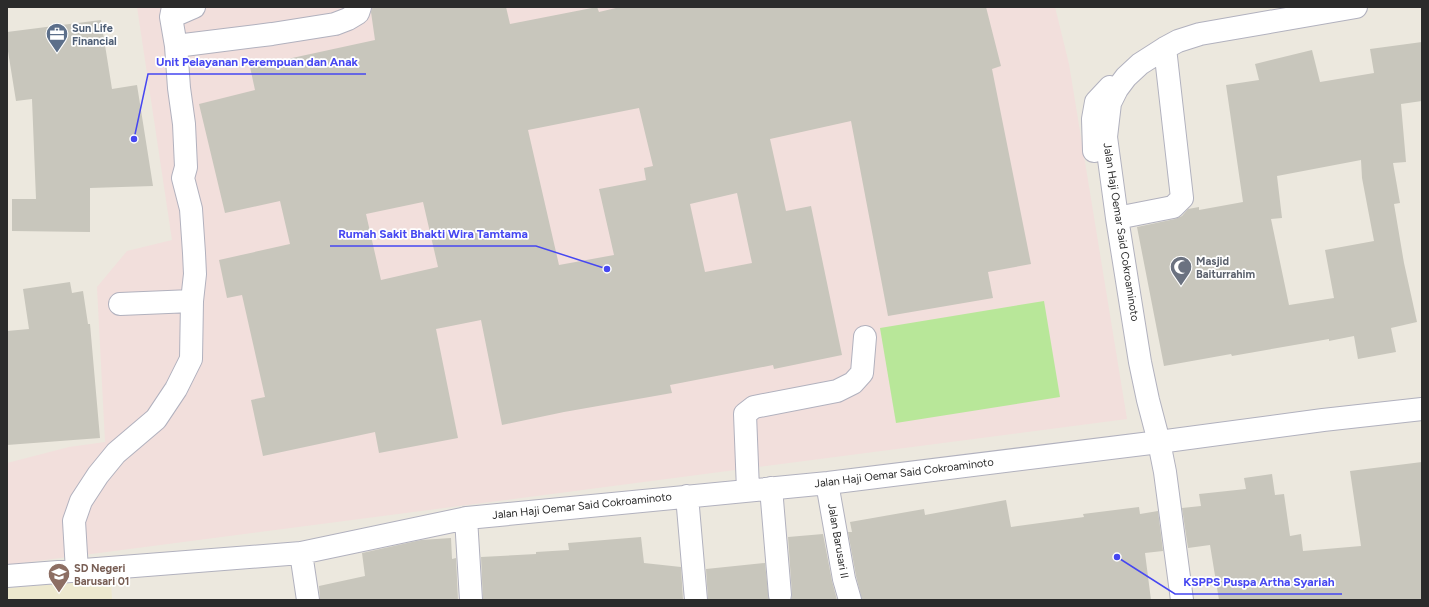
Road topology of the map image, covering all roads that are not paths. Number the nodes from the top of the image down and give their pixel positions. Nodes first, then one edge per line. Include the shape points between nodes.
1 (194, 7) edge
2 (360, 7) edge
3 (1320, 7) edge
4 (1356, 7) edge
5 (172, 12) edge
6 (176, 46) junction
7 (1165, 48) junction
8 (1117, 218) junction
9 (192, 301) junction
10 (120, 304) dead end
11 (865, 337) dead end
12 (1422, 409) edge
13 (1155, 442) junction
14 (827, 483) junction
15 (771, 488) junction
16 (748, 490) junction
17 (687, 496) junction
18 (466, 518) junction
19 (301, 553) junction
20 (77, 571) junction
21 (7, 576) edge
22 (780, 595) dead end
23 (308, 600) edge
24 (471, 600) edge
25 (696, 600) edge
26 (850, 600) edge
27 (1182, 600) edge

1 - 5 street
2 - 6 street via 358,13 335,24
3 - 13 street, Jalan Haji Oemar Said Cokroaminoto via 1273,16 1219,21 1195,27 1143,55 1096,102 1092,119 1094,145 1111,272 1127,350
4 - 7 street, Jalan Haji Oemar Said Cokroaminoto via 1200,34
5 - 6 street
6 - 9 street via 186,167 183,178 191,209 194,253
7 - 8 street, Jalan Haji Oemar Said Cokroaminoto via 1140,64 1126,77 1110,103 1106,137
7 - 8 street via 1182,198 1173,207
8 - 13 street, Jalan Haji Oemar Said Cokroaminoto
9 - 10 street
9 - 20 street via 191,359 176,389 156,419 116,453 80,501 74,521
11 - 16 street via 862,373 853,383 837,391 754,407 745,414
12 - 13 street, Jalan Haji Oemar Said Cokroaminoto
13 - 14 street, Jalan Haji Oemar Said Cokroaminoto
13 - 27 street, Jalan Haji Oemar Said Cokroaminoto via 1165,472
14 - 15 street, Jalan Haji Oemar Said Cokroaminoto
14 - 26 street, Jalan Barusari II via 844,580
15 - 16 street, Jalan Haji Oemar Said Cokroaminoto
15 - 22 street
16 - 17 street, Jalan Haji Oemar Said Cokroaminoto
17 - 18 street, Jalan Haji Oemar Said Cokroaminoto
17 - 25 street
18 - 19 street, Jalan Haji Oemar Said Cokroaminoto
18 - 24 street
19 - 20 street, Jalan Haji Oemar Said Cokroaminoto
19 - 23 street
20 - 21 street, Jalan Haji Oemar Said Cokroaminoto

